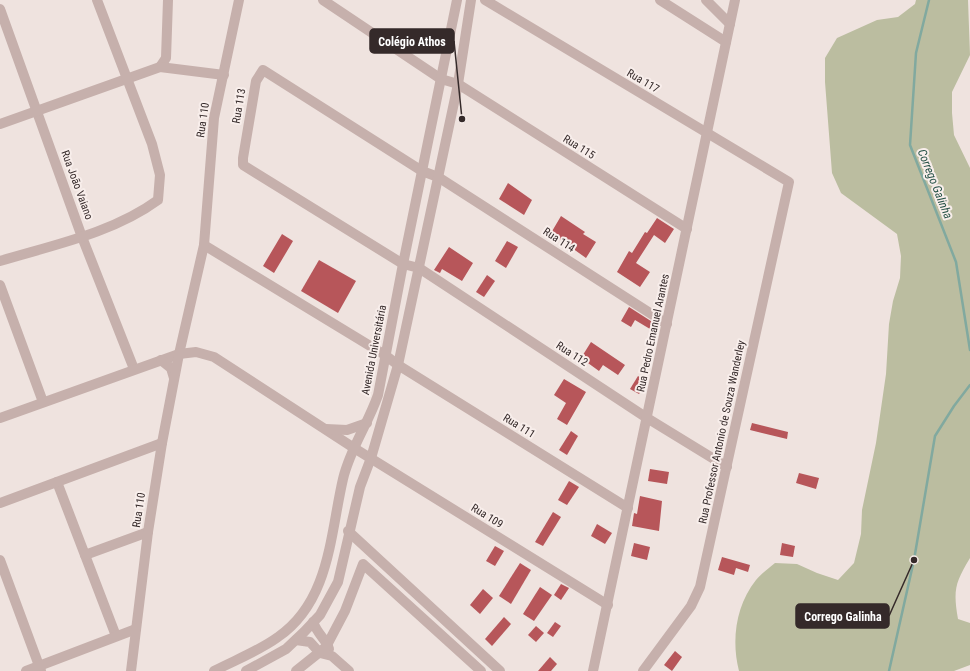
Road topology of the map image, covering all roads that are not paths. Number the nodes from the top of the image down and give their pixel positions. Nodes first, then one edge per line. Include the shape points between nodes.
1 (97, 0) edge
2 (168, 0) edge
3 (239, 0) edge
4 (323, 0) edge
5 (457, 0) edge
6 (471, 0) edge
7 (485, 0) edge
8 (660, 0) edge
9 (706, 0) edge
10 (735, 0) edge
11 (0, 9) edge
12 (730, 24) junction
13 (726, 42) junction
14 (160, 67) junction
15 (224, 75) junction
16 (440, 79) junction
17 (126, 81) junction
18 (458, 84) junction
19 (38, 112) junction
20 (0, 124) edge
21 (707, 133) junction
22 (422, 171) junction
23 (438, 177) junction
24 (789, 182) joint
25 (687, 229) junction
26 (82, 237) junction
27 (204, 246) junction
28 (0, 261) edge
29 (403, 264) junction
30 (419, 268) junction
31 (0, 285) edge
32 (667, 324) junction
33 (179, 354) junction
34 (385, 355) junction
35 (161, 360) junction
36 (398, 365) junction
37 (134, 369) junction
38 (174, 380) junction
39 (43, 402) junction
40 (0, 418) edge
41 (647, 418) junction
42 (367, 422) junction
43 (326, 429) junction
44 (162, 443) junction
45 (354, 448) junction
46 (371, 458) junction
47 (727, 467) junction
48 (57, 482) junction
49 (341, 488) junction
50 (359, 490) junction
51 (0, 503) edge
52 (628, 508) junction
53 (348, 531) junction
54 (148, 532) junction
55 (85, 555) junction
56 (0, 560) edge
57 (5, 587) edge
58 (608, 605) junction
59 (313, 622) junction
60 (136, 629) junction
61 (116, 636) junction
62 (296, 640) junction
63 (328, 644) junction
64 (320, 652) junction
65 (332, 656) junction
66 (40, 668) edge
67 (26, 671) edge
68 (131, 671) edge
69 (214, 671) edge
70 (246, 671) edge
71 (296, 671) edge
72 (349, 671) edge
73 (481, 671) edge
74 (500, 671) edge
75 (593, 671) edge
76 (642, 671) edge

1 - 17 street
2 - 14 street via 166,58
3 - 15 street, Rua 110
4 - 16 street, Rua 115
5 - 16 street, Avenida Universitária
6 - 18 street
7 - 21 street, Rua 117
8 - 13 street
9 - 12 street
10 - 12 street, Rua Pedro Emanuel Arantes
11 - 19 street, Rua João Vaiano
12 - 13 street, Rua Pedro Emanuel Arantes
13 - 21 street, Rua Pedro Emanuel Arantes
14 - 15 street
14 - 17 street
15 - 27 street, Rua 110 via 214,118
16 - 18 street, Rua 115
16 - 22 street, Avenida Universitária
17 - 19 street
17 - 26 street via 152,144 160,175 158,200 140,213
18 - 23 street
18 - 25 street, Rua 115
19 - 20 street
19 - 26 street, Rua João Vaiano
21 - 24 street, Rua 117
21 - 25 street, Rua Pedro Emanuel Arantes
22 - 23 street, Rua 113
22 - 29 street, Avenida Universitária
22 - 29 street, Rua 113 via 263,70 256,81 243,166
23 - 30 street
23 - 32 street, Rua 114
24 - 47 street, Rua Professor Antonio de Souza Wanderley
25 - 32 street, Rua Pedro Emanuel Arantes
26 - 28 street
26 - 37 street, Rua João Vaiano
27 - 33 street, Rua 110
27 - 34 street
29 - 30 street, Rua 112
29 - 34 street, Avenida Universitária
30 - 36 street
30 - 41 street, Rua 112
31 - 39 street
32 - 41 street, Rua Pedro Emanuel Arantes
33 - 35 street
33 - 38 street, Rua 110
33 - 43 street via 196,352 214,357
34 - 36 street
34 - 42 street, Avenida Universitária via 378,396
35 - 37 street
35 - 38 street via 171,368
36 - 46 street
36 - 52 street, Rua 111
37 - 39 street
38 - 44 street, Rua 110
39 - 40 street
41 - 47 street, Rua 112
41 - 52 street, Rua Pedro Emanuel Arantes
42 - 43 street via 347,430
42 - 45 street, Avenida Universitária
43 - 45 street
44 - 48 street
44 - 54 street, Rua 110
45 - 46 street, Rua 109
45 - 49 street, Avenida Universitária
46 - 50 street
46 - 58 street, Rua 109
47 - 76 street, Rua Professor Antonio de Souza Wanderley via 700,587 691,606
48 - 51 street
48 - 55 street
49 - 50 street
49 - 69 street, Avenida Universitária via 322,579 312,600 292,626 278,638
50 - 53 street
52 - 58 street, Rua Pedro Emanuel Arantes
53 - 59 street via 338,582 320,615
53 - 74 street
54 - 55 street
54 - 60 street, Rua 110
55 - 61 street
56 - 57 street
57 - 66 street
58 - 75 street, Rua Pedro Emanuel Arantes
59 - 62 street
59 - 63 street via 317,634
60 - 61 street
60 - 68 street, Rua 110
61 - 66 street
62 - 64 street via 310,642
62 - 70 street via 286,649
63 - 64 street
63 - 65 street
63 - 73 street via 363,564
64 - 65 street
64 - 71 street
65 - 72 street
66 - 67 street

